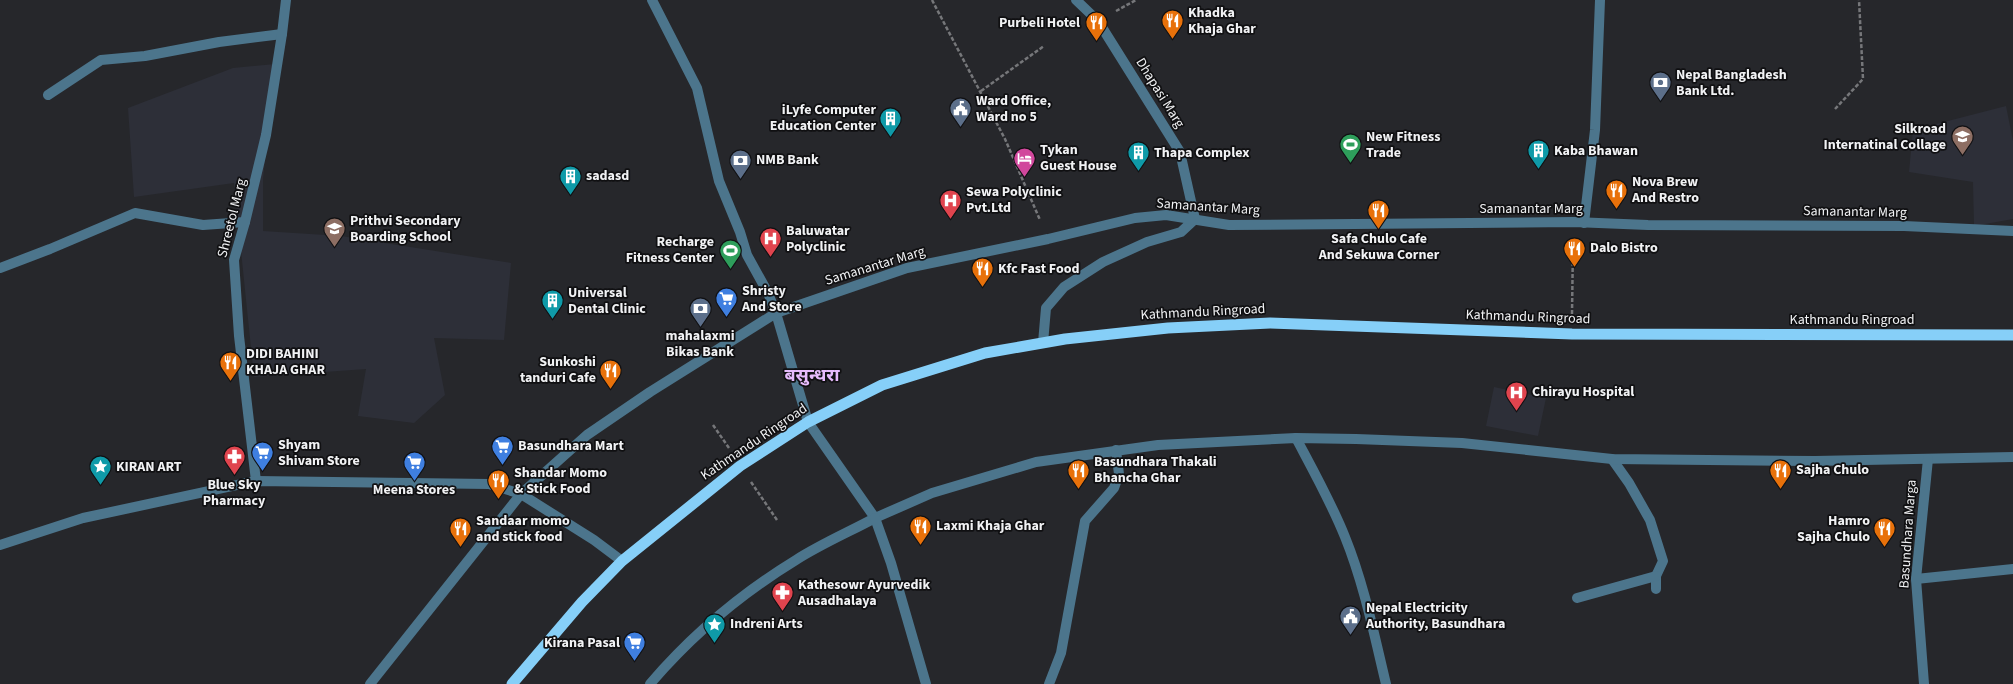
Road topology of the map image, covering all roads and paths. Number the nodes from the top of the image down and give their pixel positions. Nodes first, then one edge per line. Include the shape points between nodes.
1 (286, 0) edge
2 (652, 0) edge
3 (932, 0) edge
4 (1076, 0) edge
5 (1600, 0) edge
6 (1859, 0) edge
7 (282, 34) junction
8 (1044, 46) dead end
9 (982, 91) junction
10 (48, 95) dead end
11 (1835, 109) dead end
12 (1195, 219) junction
13 (245, 222) junction
14 (1584, 223) junction
15 (2013, 231) edge
16 (1574, 236) dead end
17 (1048, 239) junction
18 (0, 268) edge
19 (776, 314) junction
20 (1572, 334) junction
21 (2013, 335) edge
22 (1043, 343) junction
23 (808, 422) junction
24 (1296, 438) junction
25 (1116, 450) junction
26 (2013, 457) edge
27 (1612, 459) junction
28 (1928, 459) junction
29 (256, 481) junction
30 (521, 494) junction
31 (875, 518) junction
32 (0, 545) edge
33 (622, 561) junction
34 (2013, 569) edge
35 (1656, 576) junction
36 (1916, 579) junction
37 (1656, 589) dead end
38 (1577, 598) dead end
39 (370, 684) edge
40 (512, 684) edge
41 (650, 684) edge
42 (926, 684) edge
43 (1049, 684) edge
44 (1386, 684) edge
45 (1924, 684) edge

1 - 7 street, Shreetol Marg
2 - 19 street via 697,88 719,181 747,255 768,293
3 - 9 path
4 - 12 street, Dhapasi Marg via 1098,21 1180,152
5 - 14 street via 1595,130
6 - 11 path via 1863,79
7 - 10 street via 219,42 145,56 101,60
7 - 13 street, Shreetol Marg via 266,135
8 - 9 path
9 - 17 path
12 - 14 street, Samanantar Marg via 1229,225 1275,226
12 - 17 street, Samanantar Marg via 1166,215 1135,218
12 - 22 street via 1182,232 1147,242 1103,262 1064,288 1046,308
13 - 18 street via 204,225 135,212
13 - 29 street, Shreetol Marg via 234,260 239,336
14 - 15 street, Samanantar Marg via 1904,226
16 - 20 path
17 - 19 street, Samanantar Marg via 907,268
19 - 23 street
19 - 30 street, Samanantar Marg via 650,392 587,435
20 - 21 highway, Kathmandu Ringroad
20 - 22 highway, Kathmandu Ringroad via 1270,323 1168,328
22 - 23 highway, Kathmandu Ringroad via 985,353 882,384
23 - 31 street
23 - 33 highway, Kathmandu Ringroad via 740,466
24 - 25 street via 1158,445
24 - 27 street via 1462,443
24 - 44 street via 1322,485 1345,536 1363,588
25 - 31 street via 1036,462 932,493
25 - 43 street via 1119,474 1114,488 1085,521 1061,653
26 - 28 street
27 - 28 street
27 - 35 street via 1650,520 1663,561
28 - 36 street, Basundhara Marga
29 - 30 street via 489,484
29 - 32 street via 83,518
30 - 33 street via 594,540
30 - 39 street, Samanantar Marg
31 - 41 street via 797,560 749,592 670,660
31 - 42 street via 891,563
33 - 40 highway, Kathmandu Ringroad via 582,602
34 - 36 street
35 - 37 street
35 - 38 street
36 - 45 street, Basundhara Marga

